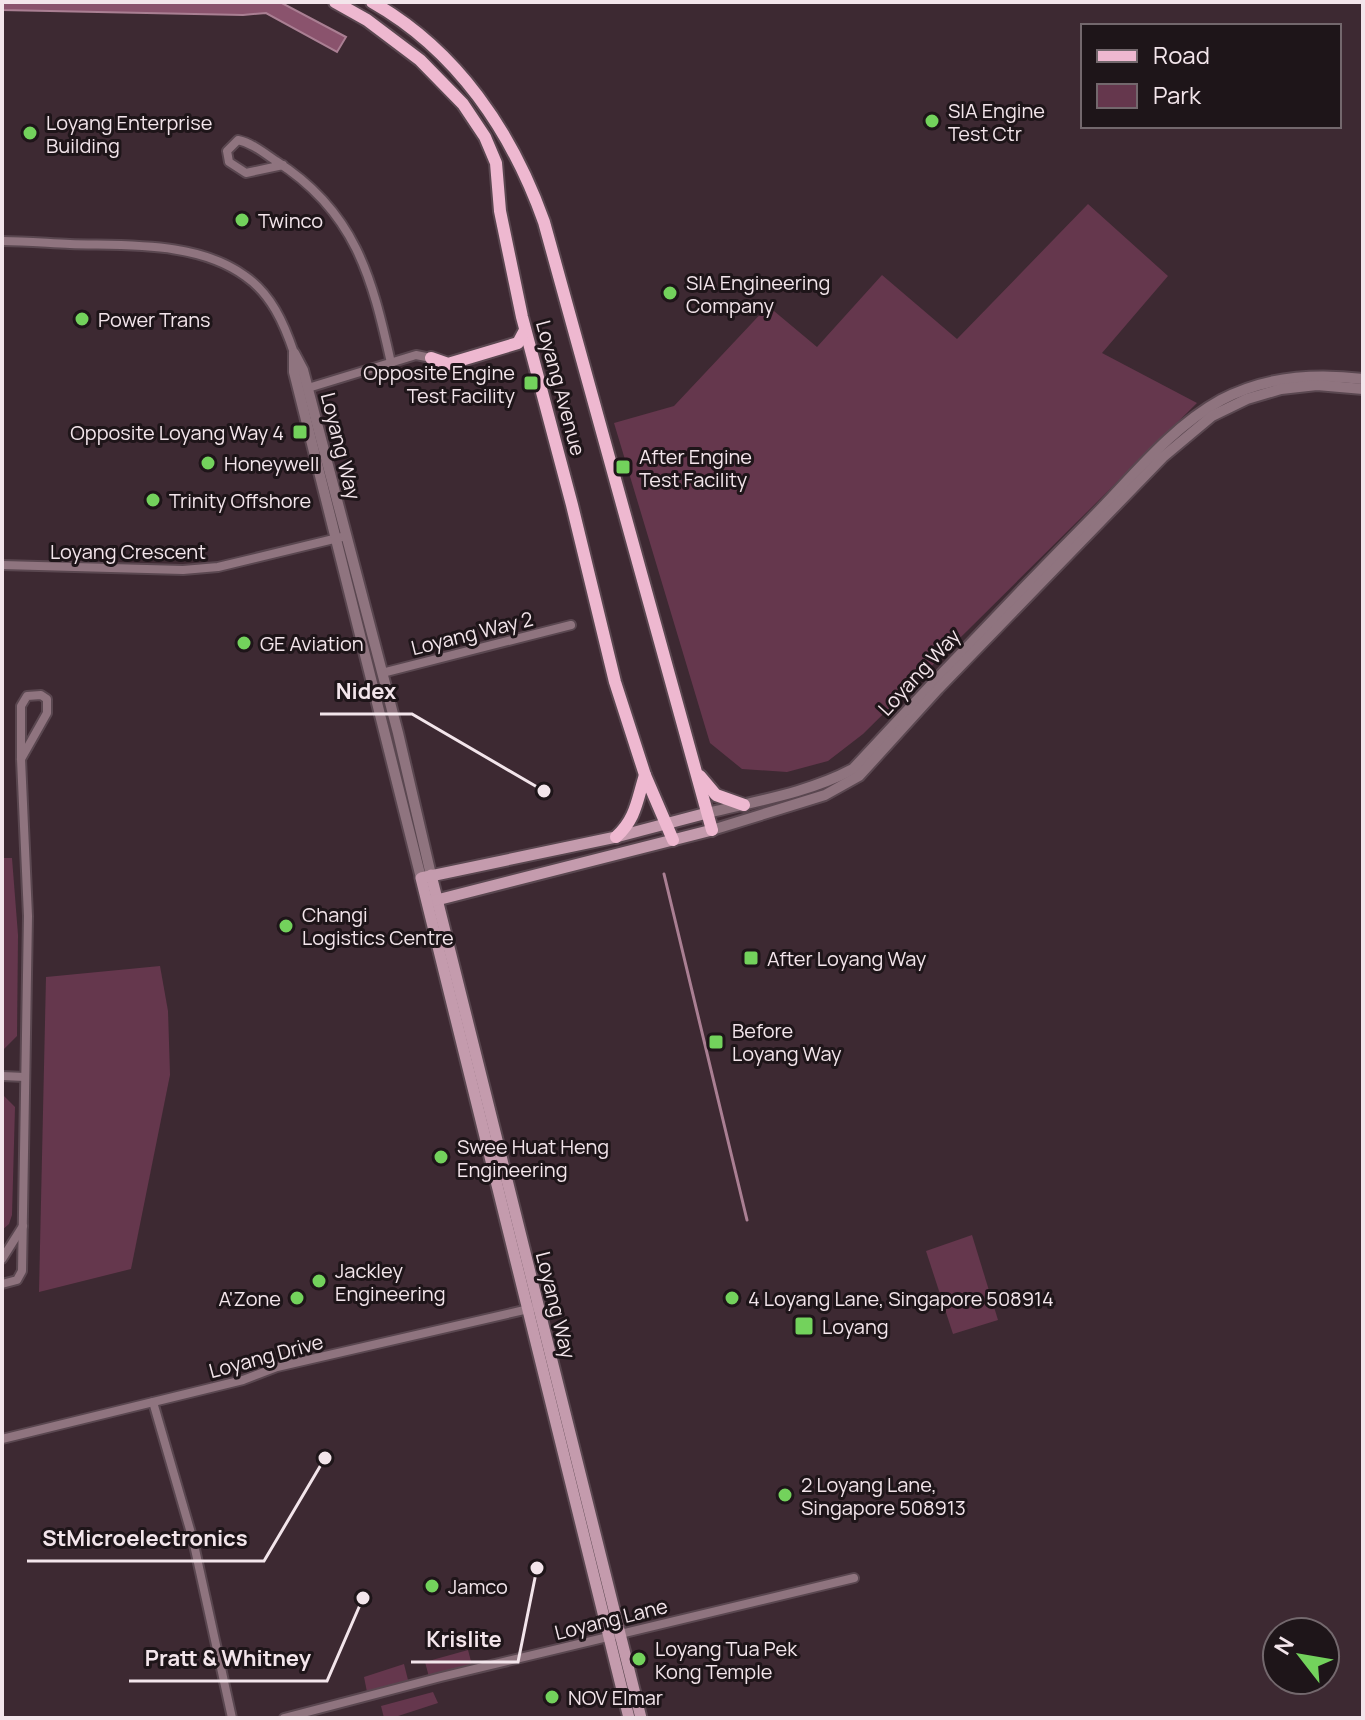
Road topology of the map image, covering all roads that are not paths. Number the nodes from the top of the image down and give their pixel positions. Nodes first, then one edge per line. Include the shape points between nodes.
1 (335, 2) edge
2 (372, 2) edge
3 (283, 165) junction
4 (2, 241) edge
5 (525, 330) junction
6 (294, 353) junction
7 (431, 358) joint
8 (391, 363) junction
9 (295, 377) junction
10 (1363, 379) edge
11 (308, 388) junction
12 (1363, 389) edge
13 (301, 400) junction
14 (341, 537) junction
15 (2, 565) edge
16 (571, 625) dead end
17 (382, 673) junction
18 (372, 683) junction
19 (21, 759) junction
20 (696, 770) junction
21 (645, 775) junction
22 (744, 805) junction
23 (707, 813) junction
24 (666, 823) junction
25 (712, 830) junction
26 (616, 837) junction
27 (673, 840) junction
28 (426, 876) junction
29 (432, 901) junction
30 (2, 1076) edge
31 (25, 1077) junction
32 (24, 1225) junction
33 (2, 1259) edge
34 (2, 1284) edge
35 (533, 1308) junction
36 (153, 1402) junction
37 (2, 1439) edge
38 (854, 1578) dead end
39 (614, 1634) junction
40 (232, 1718) edge
41 (284, 1718) edge
42 (629, 1718) edge
43 (641, 1718) edge

1 - 5 main road, Loyang Avenue via 420,60 463,104 485,137 496,163 500,211
2 - 20 main road, Loyang Avenue via 423,38 464,78 498,123 534,191
3 - 3 street via 246,173 229,162 227,151 243,141
3 - 8 street via 334,211 357,249 377,298
4 - 6 street, Loyang Way via 123,245 212,258 259,287 274,305
5 - 7 main road via 518,343 448,364
5 - 21 main road, Loyang Avenue via 615,682
6 - 9 street, Loyang Way
6 - 11 street, Loyang Way
7 - 8 street via 416,355
8 - 11 street
9 - 11 street
9 - 13 street, Loyang Way
10 - 22 street, Loyang Way via 1282,380 1238,392 1199,414 1031,580 853,769
11 - 13 street
11 - 14 street, Loyang Way
12 - 25 street, Loyang Way via 1281,389 1212,416 1142,478 859,776 825,795
13 - 14 street, Loyang Way
14 - 15 street, Loyang Crescent via 218,567 183,570
14 - 17 street, Loyang Way
14 - 18 street, Loyang Way
16 - 17 street, Loyang Way 2
17 - 18 street
17 - 28 street, Loyang Way
18 - 28 street, Loyang Way
19 - 19 street via 21,706 27,696 41,695 47,699 47,713
19 - 31 street via 28,916
20 - 22 main road via 716,795
20 - 23 main road, Loyang Avenue
21 - 24 main road, Loyang Avenue
21 - 26 main road via 635,813
22 - 23 street, Loyang Way
23 - 24 main road, Loyang Way
23 - 25 main road, Loyang Avenue
24 - 26 main road, Loyang Way
24 - 27 main road, Loyang Avenue
25 - 27 main road, Loyang Way
26 - 28 main road, Loyang Way
27 - 29 main road, Loyang Way
28 - 29 main road, Loyang Way
29 - 35 main road, Loyang Way
30 - 31 street
31 - 32 street
32 - 33 street
32 - 34 street via 22,1271 17,1280
35 - 36 street, Loyang Drive via 277,1367
35 - 39 main road, Loyang Way
36 - 37 street, Loyang Drive
36 - 40 street via 193,1540
38 - 39 street, Loyang Lane
39 - 41 street, Loyang Lane
39 - 42 main road, Loyang Way
39 - 43 main road, Loyang Way

